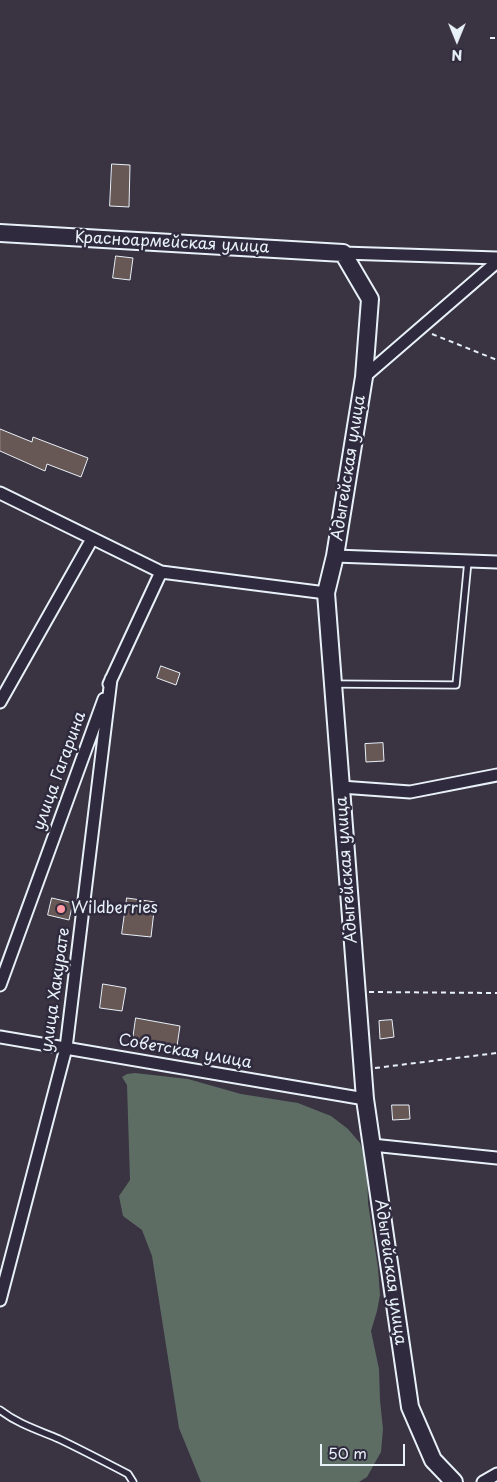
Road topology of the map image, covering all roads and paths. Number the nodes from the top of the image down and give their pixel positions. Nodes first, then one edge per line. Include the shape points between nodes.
1 (490, 38) dead end
2 (497, 38) edge
3 (0, 234) edge
4 (343, 253) junction
5 (497, 258) edge
6 (497, 262) edge
7 (421, 329) junction
8 (497, 360) edge
9 (364, 378) junction
10 (0, 493) edge
11 (92, 539) junction
12 (335, 556) junction
13 (468, 561) junction
14 (497, 562) edge
15 (162, 572) junction
16 (326, 593) junction
17 (111, 679) junction
18 (333, 684) junction
19 (0, 702) edge
20 (497, 775) edge
21 (341, 787) junction
22 (0, 985) edge
23 (356, 992) junction
24 (497, 993) edge
25 (0, 1037) edge
26 (66, 1048) junction
27 (497, 1053) edge
28 (362, 1069) junction
29 (365, 1099) junction
30 (372, 1146) junction
31 (497, 1158) edge
32 (0, 1300) edge
33 (0, 1410) edge
34 (497, 1474) edge
35 (132, 1482) edge
36 (454, 1482) edge
37 (482, 1482) edge

1 - 2 path
3 - 4 main road, Красноармейская улица
4 - 5 street
4 - 9 main road, Адыгейская улица via 370,299
6 - 7 street
7 - 8 path
7 - 9 street
9 - 12 main road, Адыгейская улица
10 - 11 street
11 - 15 street
11 - 19 street
12 - 13 street
12 - 16 main road, Адыгейская улица
13 - 14 street
13 - 18 lane via 456,684
15 - 16 street
15 - 17 street, улица Гагарина
16 - 18 main road, Адыгейская улица
17 - 22 street, улица Гагарина
17 - 26 street, улица Хакурате
18 - 21 main road, Адыгейская улица
20 - 21 street via 410,792
21 - 23 main road, Адыгейская улица
23 - 24 path
23 - 28 main road, Адыгейская улица
25 - 26 street, Советская улица
26 - 29 street, Советская улица
26 - 32 street, улица Хакурате
27 - 28 path
28 - 29 main road, Адыгейская улица
29 - 30 main road, Адыгейская улица
30 - 31 street
30 - 36 main road, Адыгейская улица via 410,1407 433,1460
33 - 35 lane via 29,1428 57,1438 128,1474
34 - 37 street

